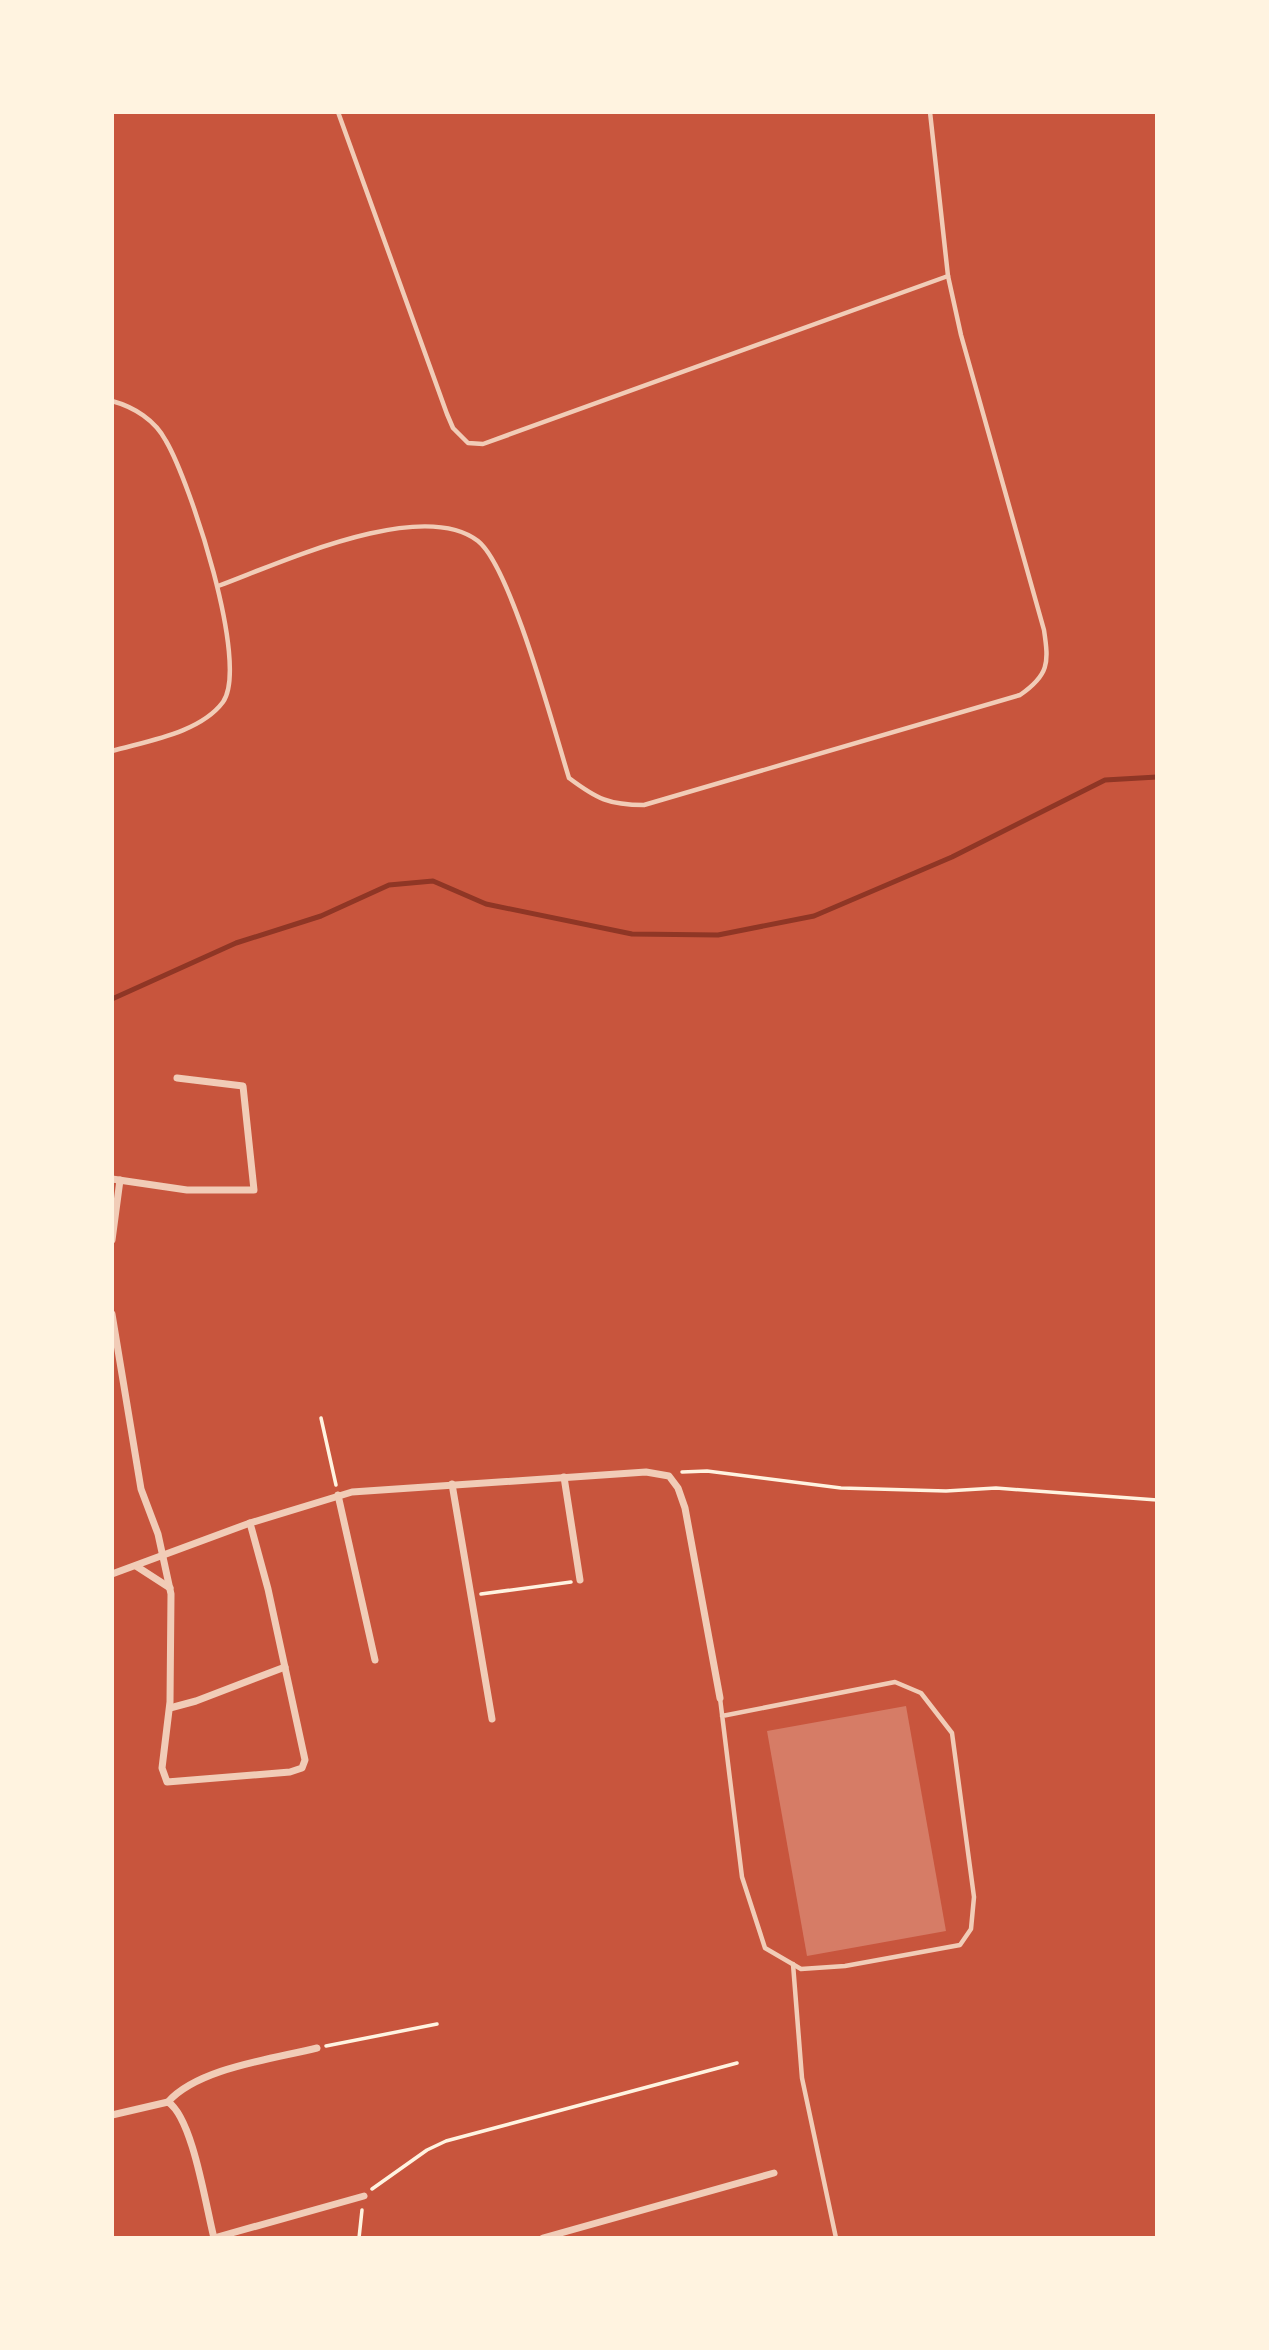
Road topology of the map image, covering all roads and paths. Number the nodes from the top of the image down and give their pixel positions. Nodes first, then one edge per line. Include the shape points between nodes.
1 (338, 112) edge
2 (930, 112) edge
3 (948, 276) junction
4 (112, 401) edge
5 (218, 586) junction
6 (112, 751) edge
7 (177, 1078) dead end
8 (116, 1180) edge
9 (112, 1240) edge
10 (112, 1314) edge
11 (321, 1418) dead end
12 (669, 1476) junction
13 (564, 1477) junction
14 (452, 1485) junction
15 (338, 1495) junction
16 (1157, 1500) edge
17 (250, 1524) junction
18 (162, 1557) junction
19 (136, 1566) junction
20 (112, 1574) edge
21 (580, 1580) joint
22 (170, 1588) junction
23 (471, 1595) junction
24 (374, 1660) dead end
25 (285, 1667) junction
26 (720, 1698) joint
27 (170, 1708) junction
28 (722, 1716) junction
29 (492, 1719) dead end
30 (793, 1964) junction
31 (437, 2024) dead end
32 (317, 2048) joint
33 (737, 2063) dead end
34 (168, 2102) junction
35 (112, 2115) edge
36 (774, 2172) dead end
37 (364, 2196) junction
38 (214, 2238) edge
39 (359, 2238) edge
40 (543, 2238) edge
41 (836, 2238) edge

1 - 3 lane via 447,414 468,443 483,444
2 - 3 lane
3 - 5 lane via 1044,630 1045,671 1037,684 1020,695 644,805 615,805 569,778 505,580 478,541 455,529 415,524 348,539
4 - 5 lane via 134,407 166,439
5 - 6 lane via 232,680 224,700 210,715 173,733
7 - 8 street via 243,1086 254,1190 187,1190
8 - 9 street
10 - 18 street via 141,1489
11 - 15 path
12 - 13 street via 646,1472
12 - 16 path via 707,1471 841,1488 996,1488
12 - 26 street via 685,1508
13 - 14 street
13 - 21 street
14 - 15 street
14 - 23 street
15 - 17 street
15 - 24 street
17 - 18 street
17 - 25 street
18 - 19 street
18 - 22 street
19 - 20 street
19 - 22 street
21 - 23 path
22 - 27 street
23 - 29 street
25 - 27 street
25 - 27 street via 305,1760 302,1768 167,1782 162,1768
26 - 28 lane
28 - 30 lane via 741,1877 750,1909 765,1948
28 - 30 lane via 895,1682 921,1693 952,1733 974,1897 971,1929 960,1945 845,1966 801,1969
30 - 41 lane via 802,2078
31 - 32 path
32 - 34 street via 206,2077 186,2085
33 - 37 path via 446,2141
34 - 35 street
34 - 38 street via 180,2114 187,2133
36 - 40 street
37 - 38 street
37 - 39 path

